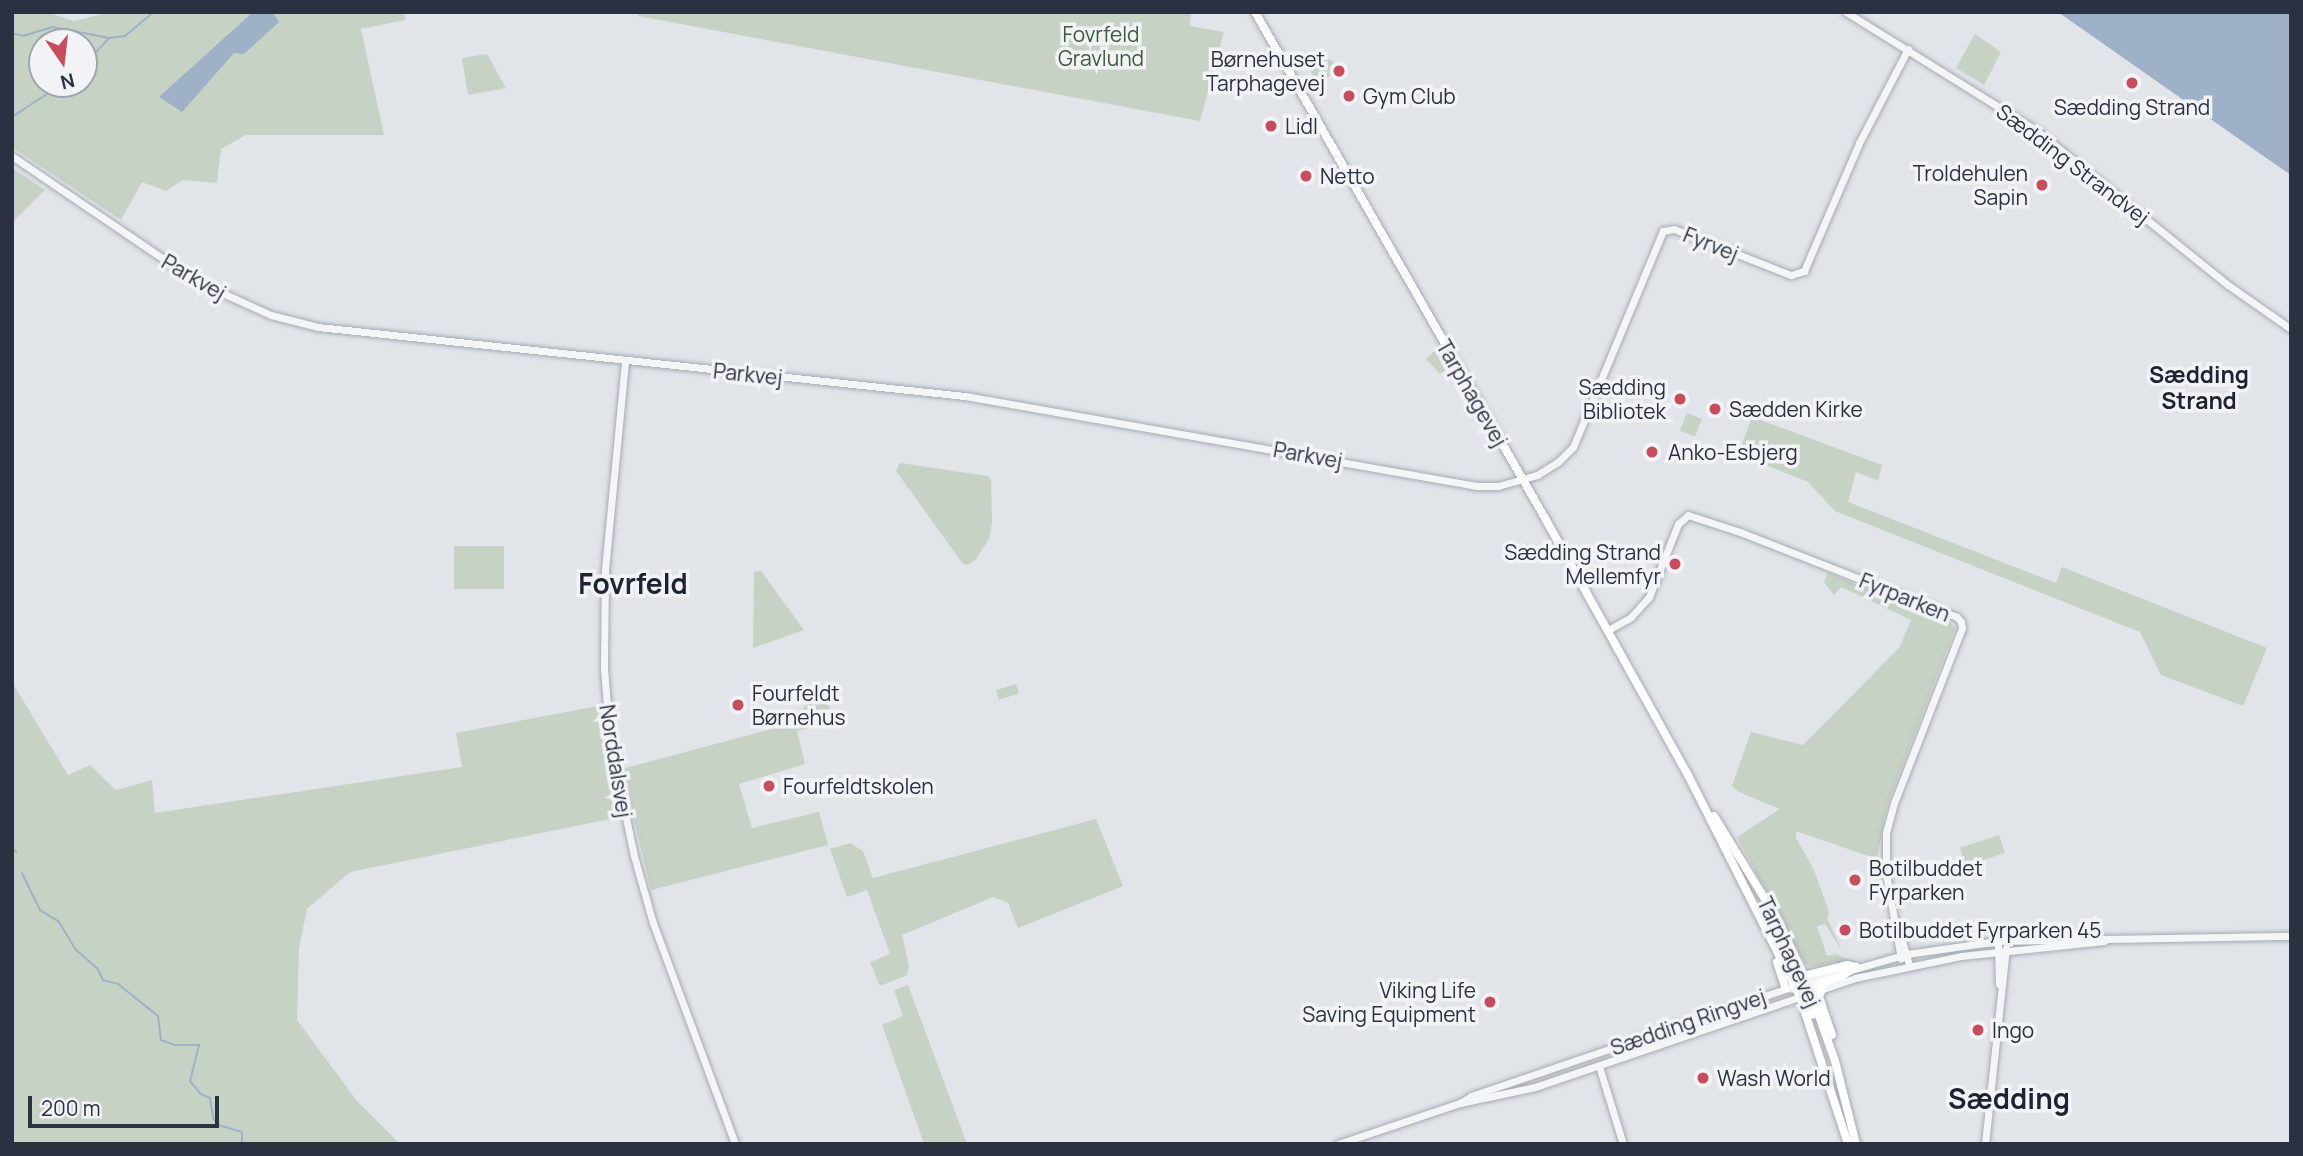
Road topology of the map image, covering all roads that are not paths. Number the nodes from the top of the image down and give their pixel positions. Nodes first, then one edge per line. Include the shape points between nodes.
1 (1255, 12) edge
2 (1846, 12) edge
3 (1908, 49) junction
4 (12, 156) edge
5 (2291, 329) edge
6 (625, 362) junction
7 (1523, 480) junction
8 (1608, 630) junction
9 (1688, 775) junction
10 (1763, 923) junction
11 (2291, 936) edge
12 (2129, 937) junction
13 (2002, 940) junction
14 (2002, 951) junction
15 (1904, 955) junction
16 (1906, 965) junction
17 (1856, 967) joint
18 (1802, 988) junction
19 (1822, 989) junction
20 (1836, 1064) junction
21 (1599, 1066) junction
22 (1460, 1103) junction
23 (735, 1144) edge
24 (1338, 1144) edge
25 (1623, 1144) edge
26 (1848, 1144) edge
27 (1856, 1144) edge
28 (1985, 1144) edge

1 - 7 main road, Tarphagevej
2 - 3 street, Sædding Strandvej
3 - 5 street, Sædding Strandvej via 2037,131 2228,285
3 - 7 street, Fyrvej via 1859,144 1804,271 1791,275 1674,229 1664,231 1573,447 1558,462
4 - 6 street, Parkvej via 184,274 271,315 318,327
6 - 7 street, Parkvej via 965,396 1477,486
6 - 23 street, Norddalsvej via 605,570 604,668 610,742 653,923
7 - 8 main road, Tarphagevej
8 - 9 main road, Tarphagevej
8 - 15 street, Fyrparken via 1631,617 1649,597 1678,524 1688,515 1957,617 1962,628 1886,833 1886,873
9 - 10 main road, Tarphagevej
9 - 18 main road, Tarphagevej via 1776,917
10 - 18 main road
10 - 18 main road via 1775,935
11 - 12 street, Sædding Ringvej
12 - 13 street, Sædding Ringvej
12 - 14 street, Sædding Ringvej via 2073,947
13 - 14 street
13 - 15 street, Sædding Ringvej
14 - 16 street, Sædding Ringvej
14 - 28 street
15 - 16 street, Fyrparken
15 - 17 street, Sædding Ringvej
16 - 19 street, Sædding Ringvej
17 - 18 main road via 1847,965
18 - 19 street, Sædding Ringvej
18 - 20 main road, Tarphagevej
18 - 21 street, Sædding Ringvej
18 - 22 street, Sædding Ringvej
18 - 26 main road, Tarphagevej
19 - 20 main road via 1819,997 1838,1056
20 - 27 main road, Tarphagevej
21 - 22 street, Sædding Ringvej via 1535,1087
21 - 25 street
22 - 24 street, Sædding Ringvej

